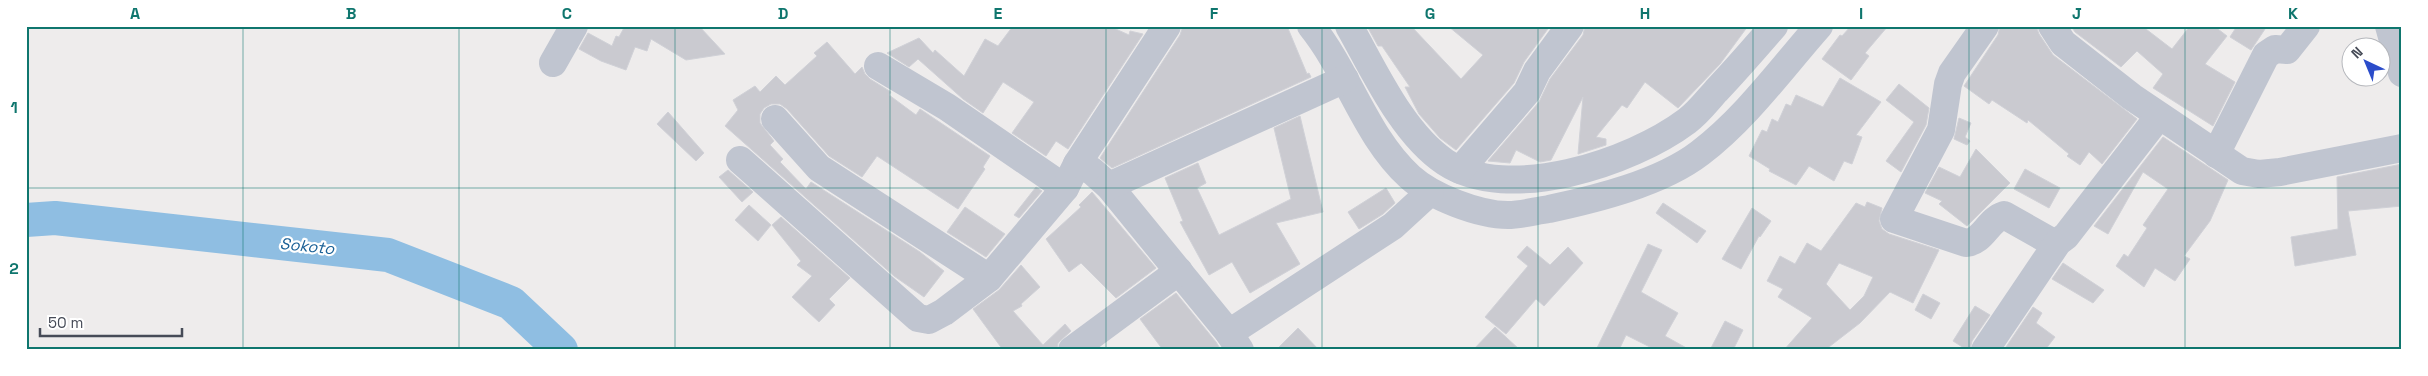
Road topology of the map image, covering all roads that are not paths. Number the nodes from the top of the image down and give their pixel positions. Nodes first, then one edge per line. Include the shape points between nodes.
1 (574, 26) edge
2 (1167, 26) edge
3 (1311, 26) edge
4 (1349, 26) edge
5 (1570, 26) edge
6 (1774, 26) edge
7 (1819, 26) edge
8 (1985, 26) edge
9 (2052, 26) edge
10 (2306, 26) edge
11 (2389, 26) edge
12 (553, 63) dead end
13 (878, 66) dead end
14 (2401, 66) edge
15 (1345, 79) junction
16 (2159, 116) junction
17 (775, 120) dead end
18 (2402, 148) edge
19 (2216, 154) junction
20 (740, 160) dead end
21 (1460, 170) junction
22 (1071, 176) junction
23 (1493, 180) junction
24 (1109, 186) junction
25 (1430, 192) junction
26 (1478, 210) junction
27 (2058, 242) junction
28 (1179, 271) junction
29 (989, 278) junction
30 (1234, 341) edge
31 (1072, 350) edge
32 (1985, 350) edge

1 - 12 street
2 - 22 street
3 - 15 street via 1325,43
4 - 21 street via 1416,136 1445,162
5 - 21 street via 1537,71 1527,92
6 - 23 street via 1688,120 1631,154 1529,180
7 - 26 street via 1725,133 1677,167 1629,188 1587,201 1507,215
8 - 27 street via 1952,73 1941,130 1894,219 1966,243 1977,240 1994,219 2004,215 2050,241
9 - 16 street via 2063,43
10 - 19 street via 2288,50 2275,49 2266,55
11 - 14 street
13 - 22 street
15 - 24 street
15 - 25 street via 1394,162
16 - 19 street
16 - 27 street
17 - 29 street via 819,168
18 - 19 street via 2259,174 2242,171
20 - 29 street via 918,318 929,320 944,312
21 - 23 street
22 - 24 street via 1092,172
22 - 29 street
23 - 26 street
24 - 28 street
25 - 26 street
25 - 30 street via 1393,226
27 - 32 street
28 - 30 street
28 - 31 street

